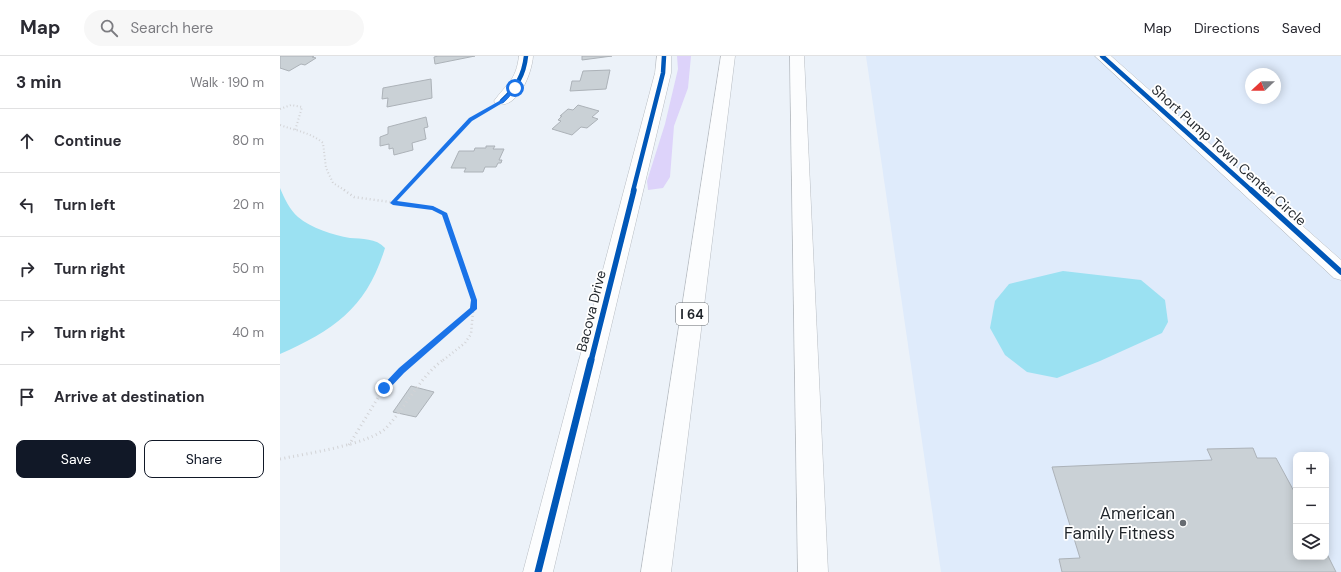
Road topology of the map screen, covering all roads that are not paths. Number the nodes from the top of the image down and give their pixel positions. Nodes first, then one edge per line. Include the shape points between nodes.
1 (526, 56) edge
2 (664, 56) edge
3 (728, 56) edge
4 (797, 56) edge
5 (1102, 56) edge
6 (502, 101) road end
7 (1341, 272) edge
8 (538, 572) edge
9 (656, 572) edge
10 (813, 572) edge

1 - 6 main road via 522,76 515,88
2 - 8 main road, Bacova Drive via 663,73
3 - 9 main road, I 64
4 - 10 main road
5 - 7 main road, Short Pump Town Center Circle

